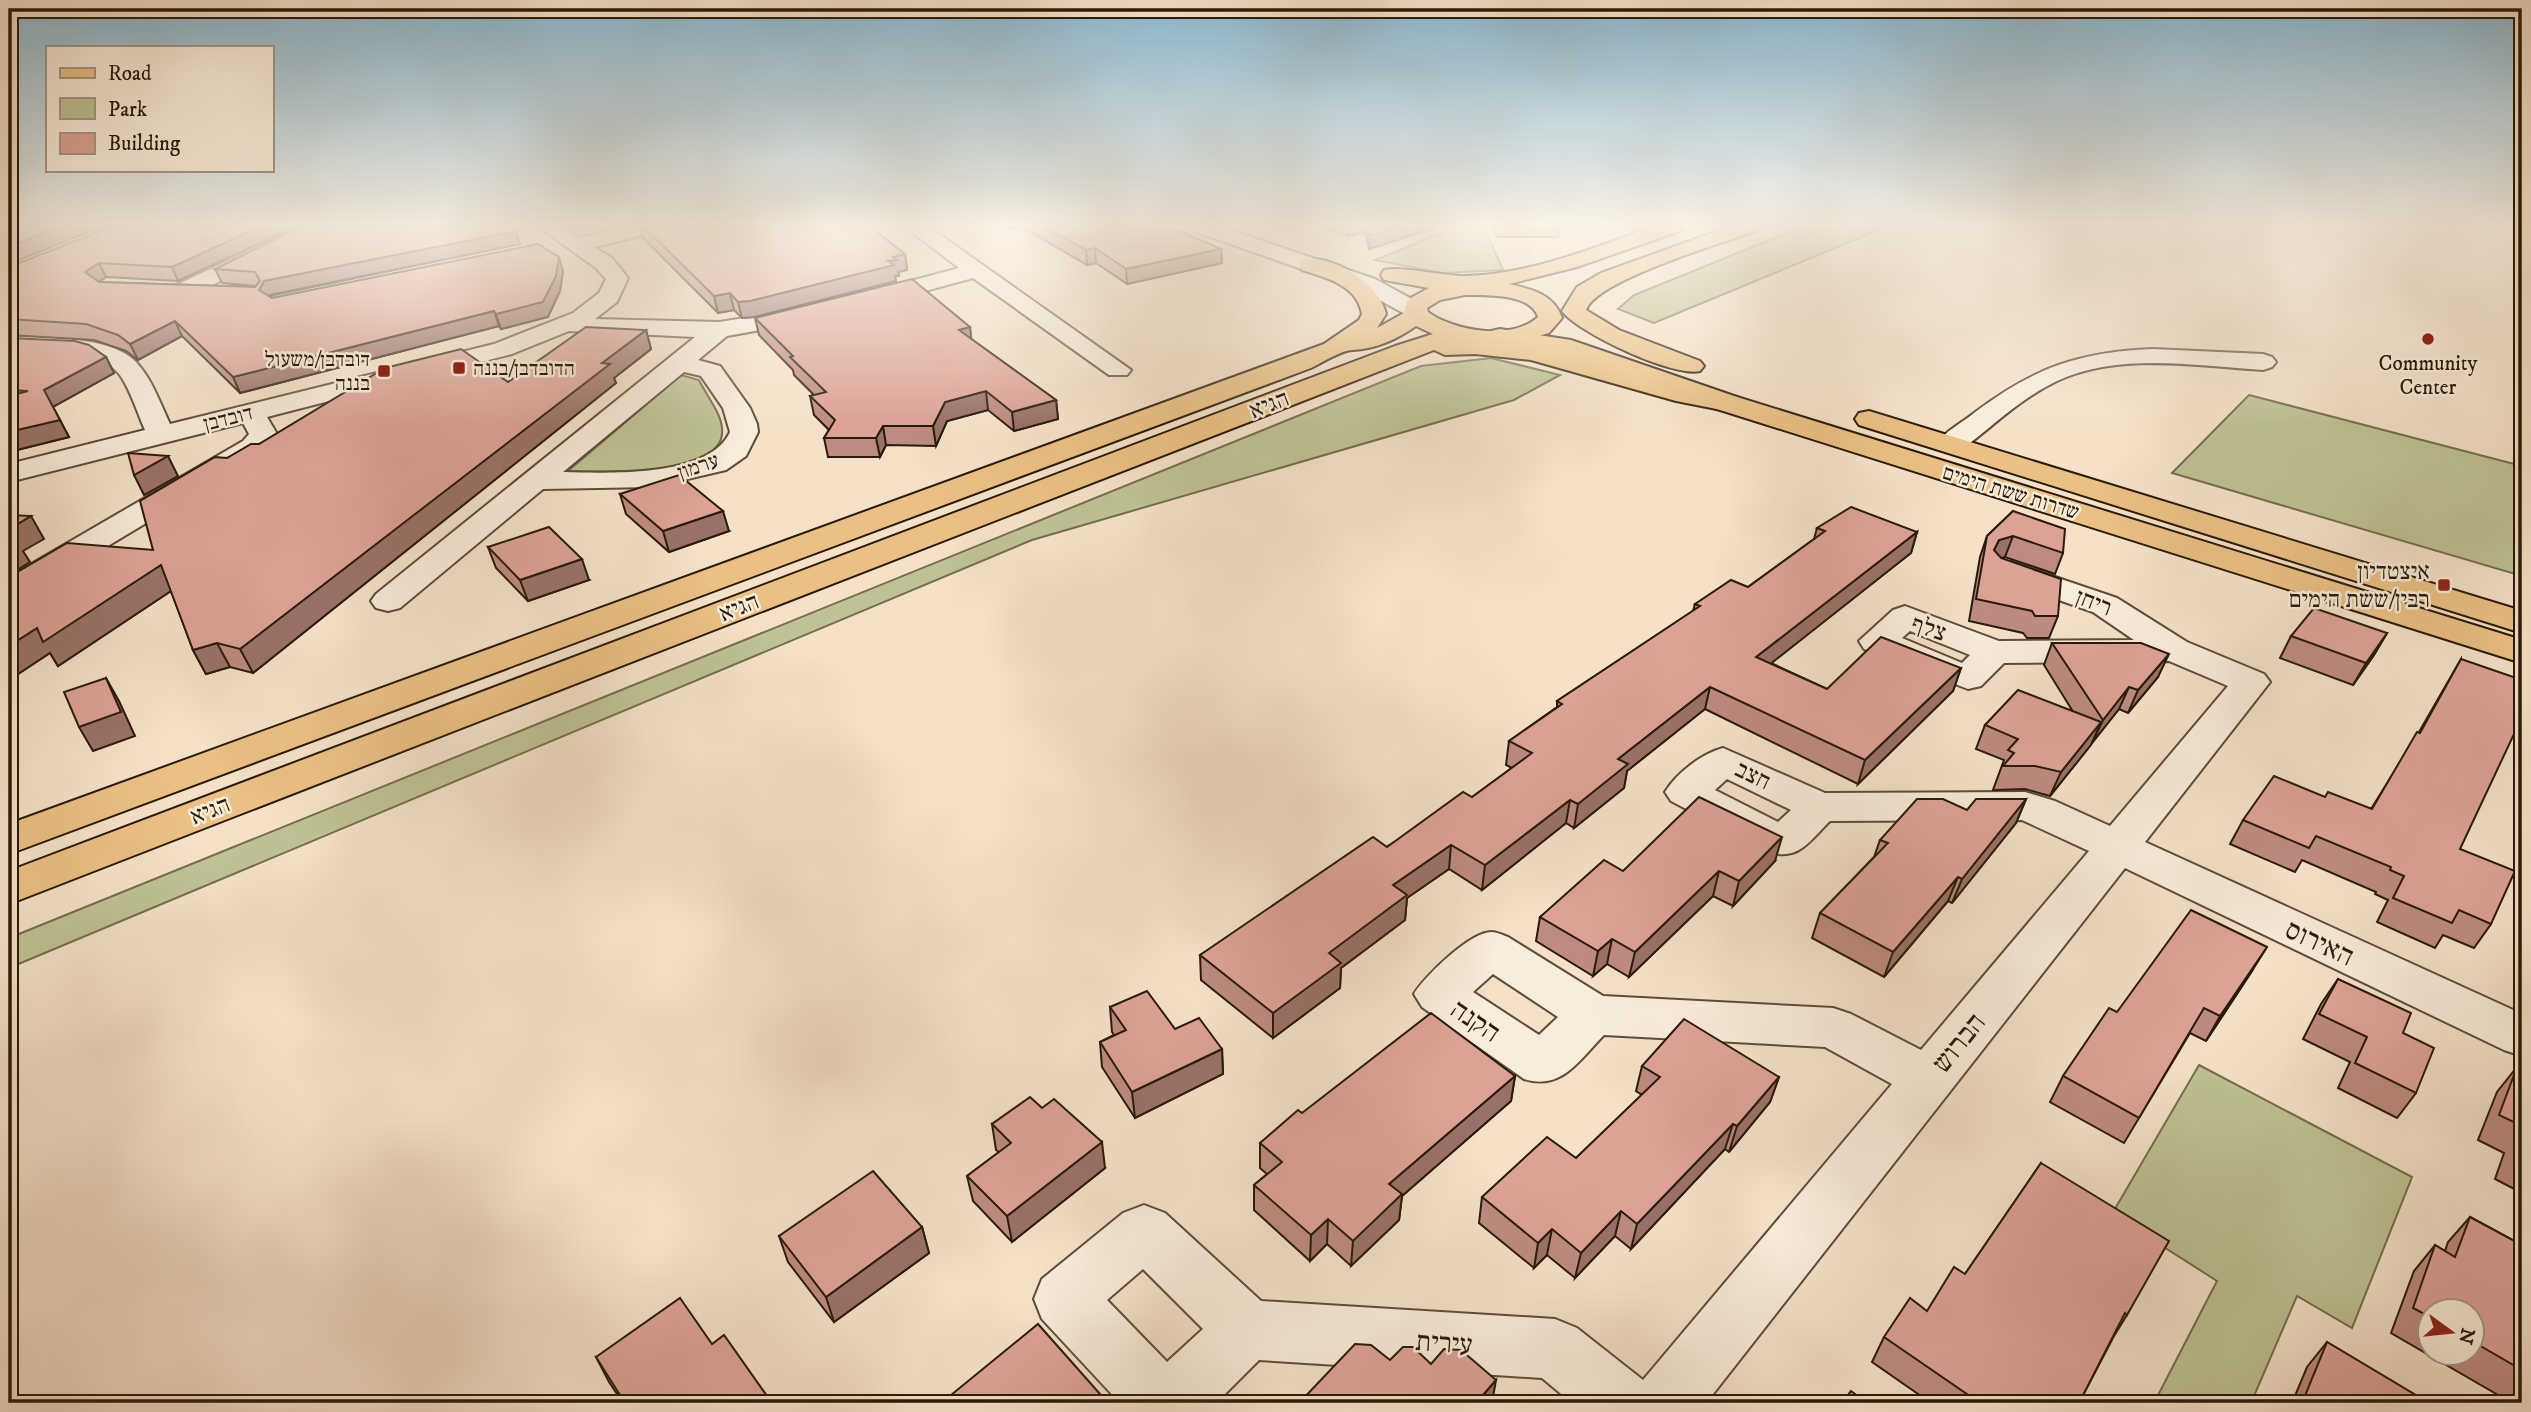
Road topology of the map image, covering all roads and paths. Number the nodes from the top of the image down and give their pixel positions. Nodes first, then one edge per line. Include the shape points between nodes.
1 (611, 293) edge
2 (891, 293) edge
3 (1009, 293) edge
4 (1366, 293) edge
5 (1384, 293) edge
6 (1443, 293) edge
7 (1512, 293) edge
8 (1565, 293) edge
9 (1584, 293) edge
10 (1415, 312) junction
11 (1548, 313) junction
12 (569, 324) junction
13 (718, 331) junction
14 (1486, 336) junction
15 (9, 344) edge
16 (1597, 349) junction
17 (2263, 362) dead end
18 (680, 363) junction
19 (1302, 363) junction
20 (1118, 370) dead end
21 (1335, 378) junction
22 (1737, 388) junction
23 (251, 413) junction
24 (161, 435) junction
25 (1951, 444) junction
26 (9, 473) edge
27 (536, 480) junction
28 (2006, 570) edge
29 (9, 591) edge
30 (388, 601) dead end
31 (2522, 622) edge
32 (2174, 650) junction
33 (1994, 652) dead end
34 (2522, 652) edge
35 (1819, 807) dead end
36 (9, 840) edge
37 (2118, 847) junction
38 (9, 888) edge
39 (1593, 1014) dead end
40 (2522, 1036) edge
41 (1928, 1079) junction
42 (1247, 1330) junction
43 (1163, 1403) edge
44 (1170, 1403) edge
45 (1621, 1403) edge
46 (1666, 1403) edge

1 - 12 street, דובדבן
2 - 13 street via 780,323
3 - 20 street
4 - 19 main road via 1374,314 1370,323 1348,341
5 - 10 street
6 - 10 main road, הגיא via 1425,297 1415,305
7 - 11 main road, שדרות ששת הימים via 1526,296
8 - 11 main road via 1556,298
9 - 16 main road via 1574,304 1574,312
10 - 14 main road via 1436,328
10 - 19 main road, הגיא via 1385,334
11 - 14 main road via 1534,330
11 - 16 main road, שדרות ששת הימים
12 - 13 street via 664,332
12 - 23 street, דובדבן via 503,349
13 - 18 street
14 - 16 main road, שדרות ששת הימים
14 - 21 main road, הגיא via 1427,343
15 - 24 street via 84,350 119,360 129,368
16 - 21 main road via 1466,345
16 - 22 main road, שדרות ששת הימים via 1691,366
16 - 22 main road via 1669,391
17 - 25 street via 2158,358 2072,367 2028,388
18 - 27 street
18 - 27 street, ערמון via 711,372 742,420 744,434 727,457 656,479
19 - 36 main road, הגיא
21 - 38 main road, הגיא
22 - 25 main road, שדרות ששת הימים
22 - 34 main road, שדרות ששת הימים
23 - 24 street, דובדבן
23 - 29 street via 263,434 253,447
24 - 26 street, דובדבן
25 - 31 main road, שדרות ששת הימים
27 - 30 street
28 - 32 street, ריחן via 2105,605
32 - 33 street
32 - 37 street, הברוש via 2252,682
35 - 37 street via 2025,806
37 - 40 street, האירוס
37 - 41 street, הברוש
39 - 41 street via 1833,1028
41 - 46 street, הברוש
42 - 43 street via 1144,1231 1064,1299
42 - 44 street
42 - 45 street, עירית via 1555,1349

